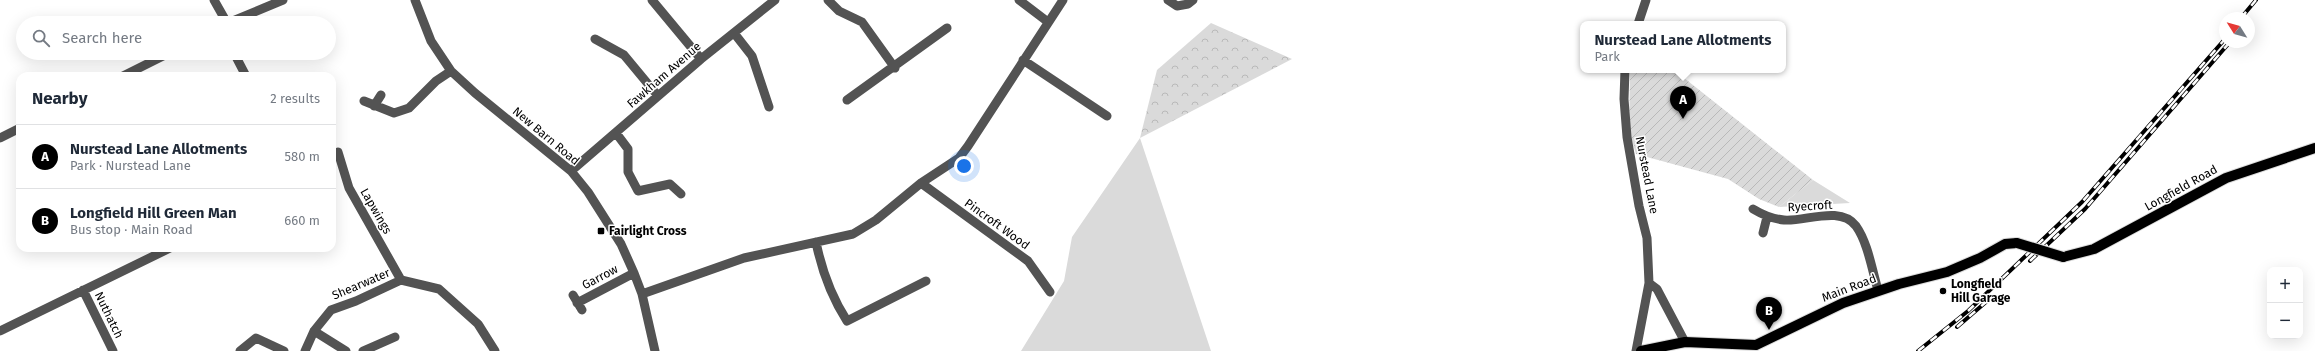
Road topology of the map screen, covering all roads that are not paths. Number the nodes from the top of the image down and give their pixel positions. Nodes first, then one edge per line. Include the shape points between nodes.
1 (214, 0) edge
2 (283, 0) edge
3 (415, 0) edge
4 (652, 0) edge
5 (775, 0) edge
6 (828, 0) edge
7 (1018, 0) edge
8 (1063, 0) edge
9 (1168, 0) edge
10 (1193, 0) edge
11 (1646, 0) edge
12 (223, 16) edge
13 (244, 16) edge
14 (1639, 21) edge
15 (1048, 22) junction
16 (947, 28) dead end
17 (734, 33) junction
18 (595, 39) dead end
19 (701, 58) junction
20 (155, 60) edge
21 (238, 60) edge
22 (1023, 60) junction
23 (895, 68) junction
24 (451, 71) junction
25 (131, 72) edge
26 (244, 72) edge
27 (1625, 73) edge
28 (382, 95) dead end
29 (658, 96) junction
30 (847, 100) dead end
31 (364, 101) dead end
32 (374, 106) junction
33 (769, 107) dead end
34 (1106, 116) dead end
35 (16, 130) edge
36 (616, 133) junction
37 (0, 138) edge
38 (2315, 148) edge
39 (338, 152) dead end
40 (571, 171) junction
41 (921, 184) junction
42 (681, 194) dead end
43 (1752, 209) dead end
44 (1767, 217) junction
45 (1762, 233) dead end
46 (816, 242) junction
47 (162, 252) edge
48 (2063, 256) joint
49 (634, 273) junction
50 (401, 280) junction
51 (926, 281) dead end
52 (1649, 283) junction
53 (83, 290) junction
54 (1878, 290) junction
55 (1050, 292) dead end
56 (642, 294) junction
57 (577, 302) dead end
58 (0, 331) edge
59 (314, 331) junction
60 (395, 337) dead end
61 (1685, 342) junction
62 (1759, 348) edge
63 (113, 351) edge
64 (240, 351) edge
65 (284, 351) edge
66 (305, 351) edge
67 (346, 351) edge
68 (363, 351) edge
69 (495, 351) edge
70 (655, 351) edge
71 (1636, 351) edge
72 (1641, 351) edge

1 - 12 street
2 - 13 street
3 - 24 street, New Barn Road via 431,41
4 - 19 street
5 - 17 street, Fawkham Avenue
6 - 23 street via 839,11 862,22
7 - 15 street
8 - 15 street
9 - 10 street via 1177,6
11 - 14 street
15 - 22 street
16 - 23 street
17 - 19 street, Fawkham Avenue
17 - 33 street via 752,56
18 - 29 street via 624,55
19 - 29 street, Fawkham Avenue
20 - 25 street
21 - 26 street
22 - 34 street
22 - 41 street via 959,158
23 - 30 street
24 - 32 street via 436,81 409,108 394,113
24 - 40 street, New Barn Road
27 - 52 street, Nurstead Lane via 1627,136 1647,238
28 - 32 street
29 - 36 street, Fawkham Avenue
31 - 32 street
35 - 37 street
36 - 40 street, Fawkham Avenue
36 - 42 street via 628,149 628,172 638,191 670,184
38 - 48 main road, Longfield Road via 2226,178 2094,249
39 - 50 street, Lapwings via 349,188
40 - 49 street, New Barn Road via 588,192 621,244
41 - 46 street via 876,220 853,234
41 - 55 street, Pincroft Wood via 1028,261
43 - 44 street, Ryecroft
44 - 45 street
44 - 54 street, Ryecroft via 1786,220 1834,215 1855,225 1864,242
46 - 51 street via 824,278 848,321
46 - 56 street via 744,258
47 - 53 street
48 - 54 main road, Main Road, bridge via 2017,244 2005,244 1947,272
49 - 56 street, New Barn Road
49 - 57 street, Garrow
50 - 59 street, Shearwater via 331,310
50 - 69 street via 439,289 478,324
52 - 61 street via 1656,289
52 - 71 street, Nurstead Lane
53 - 58 street
53 - 63 street, Nuthatch
54 - 62 main road, Main Road via 1843,303
56 - 70 street, New Barn Road
59 - 66 street, Shearwater
59 - 67 street
60 - 68 street
61 - 62 main road, Main Road
61 - 72 main road, Main Road
64 - 65 street via 256,338

